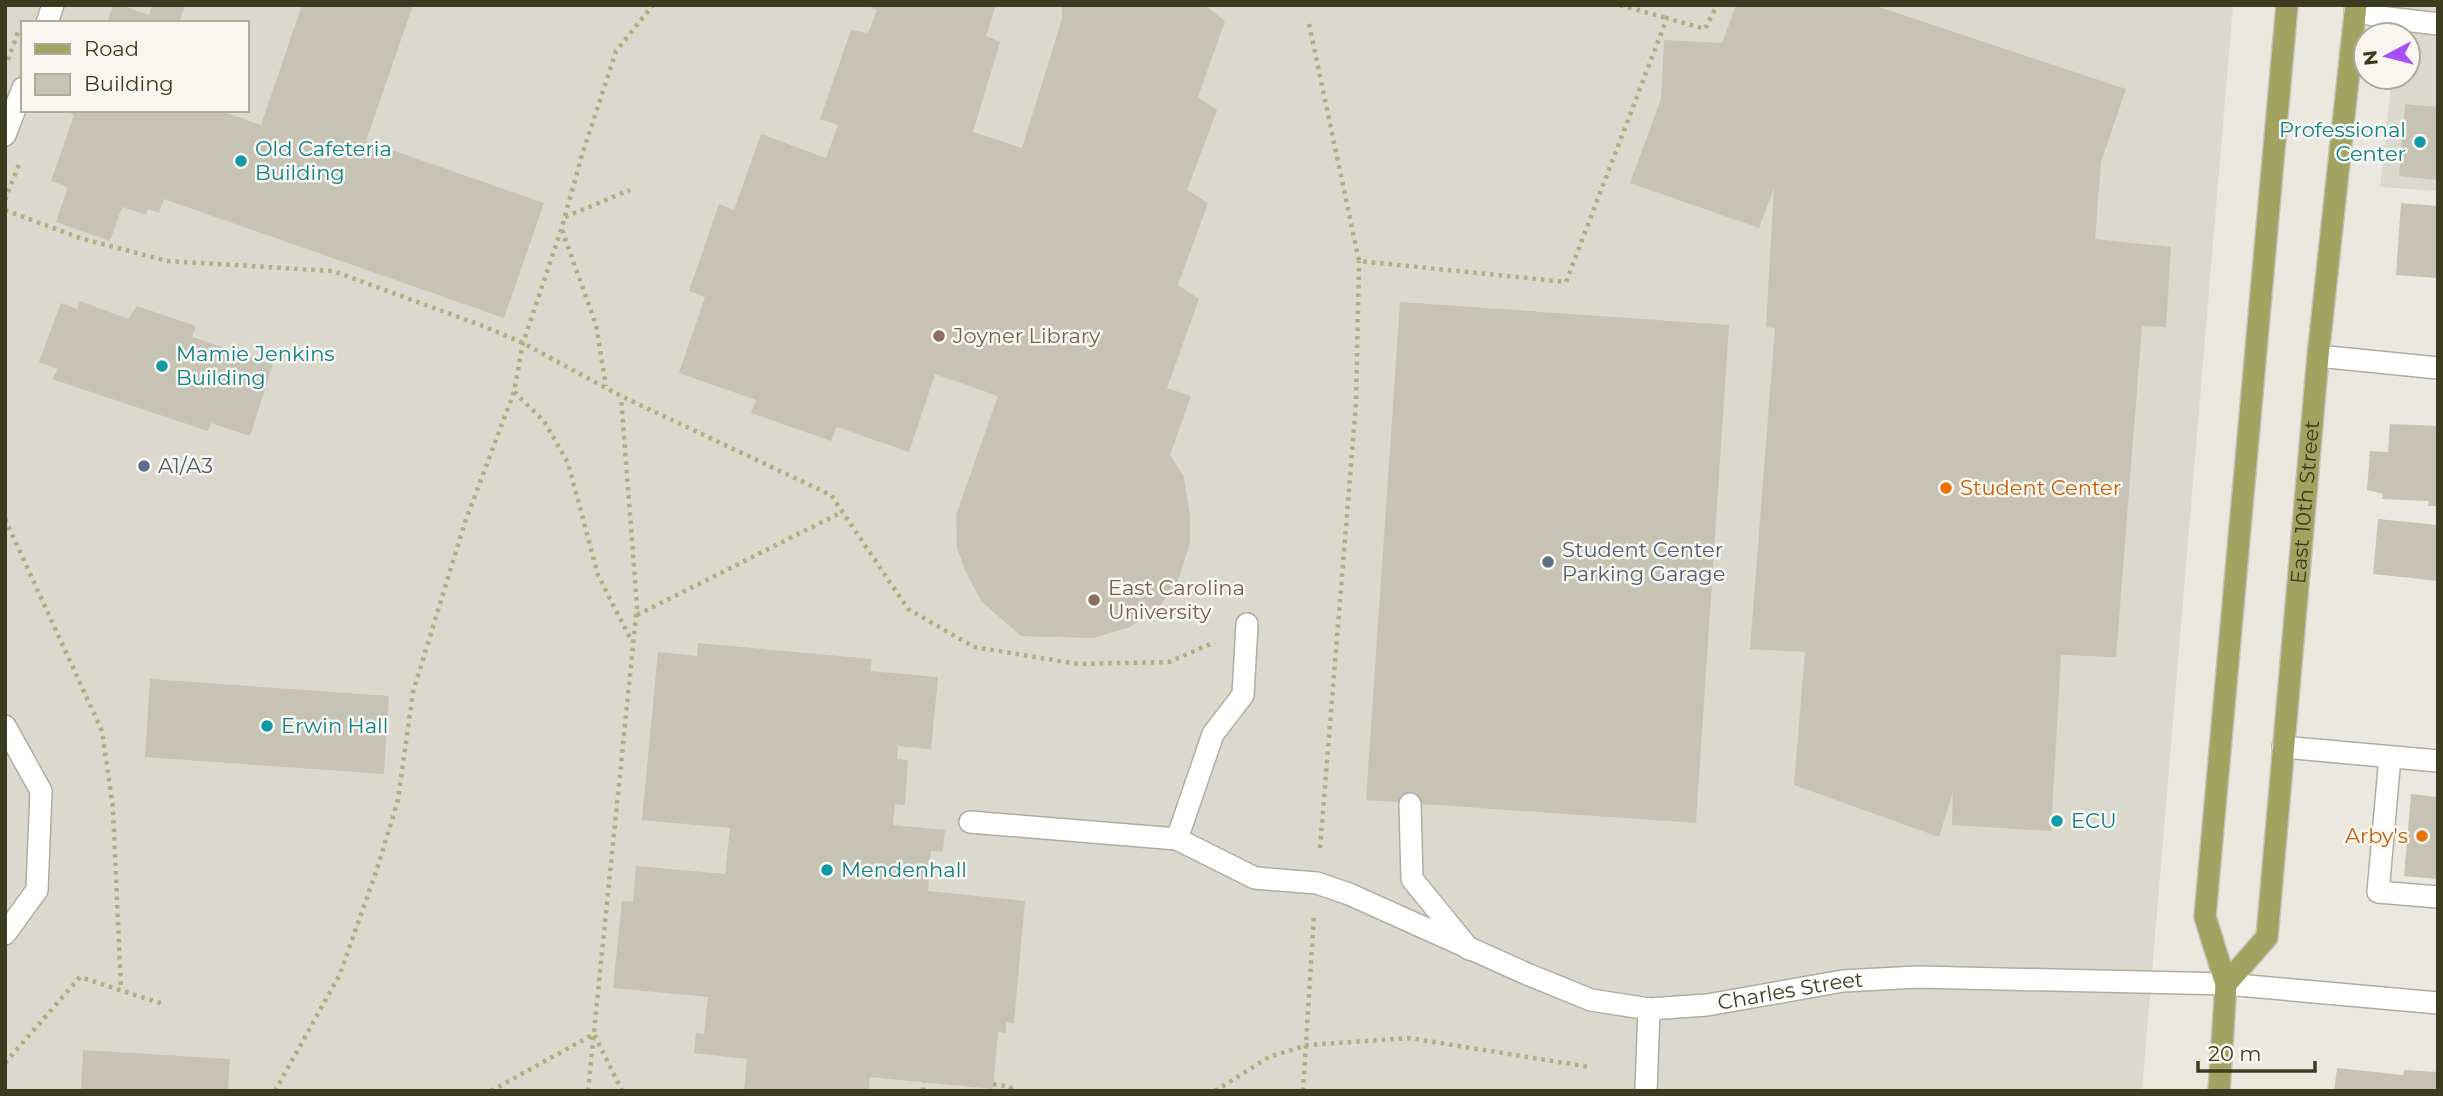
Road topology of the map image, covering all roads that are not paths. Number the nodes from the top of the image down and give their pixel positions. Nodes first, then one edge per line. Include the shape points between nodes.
1 (2287, 5) edge
2 (2356, 8) edge
3 (2438, 23) edge
4 (21, 93) edge
5 (5, 135) edge
6 (2318, 356) junction
7 (2438, 368) edge
8 (1247, 624) dead end
9 (5, 726) edge
10 (2283, 747) junction
11 (2390, 757) junction
12 (2438, 761) edge
13 (1410, 804) dead end
14 (971, 822) dead end
15 (1177, 839) junction
16 (2438, 897) edge
17 (5, 934) edge
18 (1469, 949) junction
19 (2226, 984) junction
20 (2438, 1003) edge
21 (1649, 1009) junction
22 (1646, 1091) edge
23 (2219, 1091) edge

1 - 19 main road via 2205,917
2 - 3 street via 2388,18
2 - 6 main road, East 10th Street
4 - 5 street
6 - 7 street
6 - 10 main road, East 10th Street
8 - 15 street via 1242,695 1213,734
9 - 17 street via 41,792 37,890
10 - 11 street
10 - 19 main road, East 10th Street via 2267,937
11 - 12 street
11 - 16 street via 2378,892
13 - 18 street via 1412,879
14 - 15 street
15 - 18 street, Charles Street via 1255,878 1317,883 1349,894
18 - 21 street, Charles Street via 1591,1000
19 - 20 street, Charles Street
19 - 21 street, Charles Street via 1917,977 1843,981 1707,1005
19 - 23 main road
21 - 22 street

